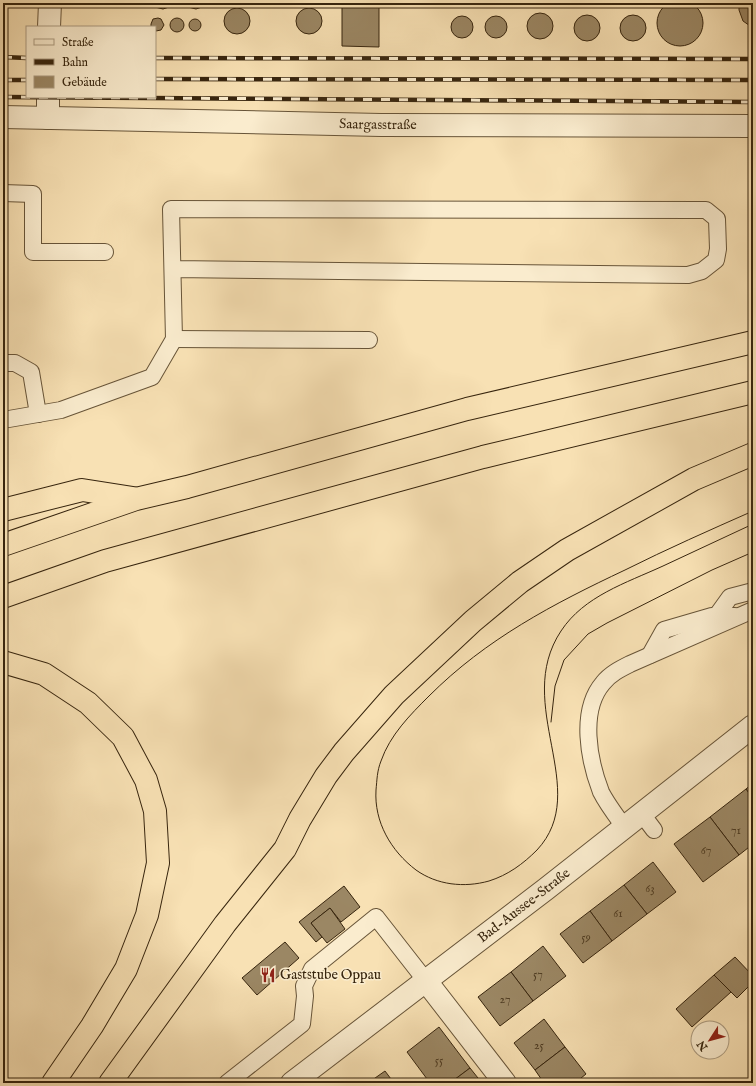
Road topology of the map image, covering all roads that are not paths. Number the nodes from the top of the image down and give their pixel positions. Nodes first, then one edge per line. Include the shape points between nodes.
1 (50, 3) edge
2 (49, 26) edge
3 (48, 107) edge
4 (3, 117) edge
5 (753, 126) edge
6 (3, 194) edge
7 (104, 252) dead end
8 (173, 269) junction
9 (174, 339) junction
10 (369, 340) dead end
11 (753, 342) edge
12 (3, 363) edge
13 (753, 392) edge
14 (38, 414) junction
15 (3, 420) edge
16 (753, 454) edge
17 (136, 499) junction
18 (3, 510) edge
19 (3, 545) edge
20 (753, 591) edge
21 (3, 596) edge
22 (747, 613) edge
23 (717, 616) junction
24 (706, 632) junction
25 (650, 655) junction
26 (3, 662) edge
27 (753, 726) edge
28 (625, 828) junction
29 (426, 981) junction
30 (302, 1080) edge
31 (53, 1083) edge
32 (110, 1083) edge
33 (227, 1083) edge
34 (505, 1083) edge

1 - 2 street
3 - 4 street, Saargasstraße
3 - 5 street, Saargasstraße via 381,125
6 - 7 lane via 33,194 33,252
8 - 8 lane via 688,275 702,271 716,260 717,219 706,210 171,209
8 - 9 lane
9 - 10 lane
9 - 14 lane via 152,377 61,410
11 - 17 highway via 467,409
12 - 14 lane via 15,363 31,372
13 - 21 highway via 444,468 105,561
14 - 15 lane
16 - 32 highway via 694,479 567,550 520,582 473,621 394,695 326,776 285,850 225,924
17 - 18 highway via 82,490
17 - 19 highway
20 - 23 lane via 730,597
22 - 23 lane
22 - 24 lane
23 - 24 lane
23 - 25 lane via 664,630
24 - 25 lane
25 - 28 lane via 615,672 602,684 588,719 588,737 594,770 602,793
26 - 31 highway via 44,674 88,702 123,737 146,780 155,811 158,863 147,916 126,969 92,1026
27 - 28 street, Bad-Aussee-Straße via 648,822
28 - 29 street, Bad-Aussee-Straße
29 - 30 street, Bad-Aussee-Straße
29 - 33 lane via 376,917 312,969 304,986 302,1024
29 - 34 street

